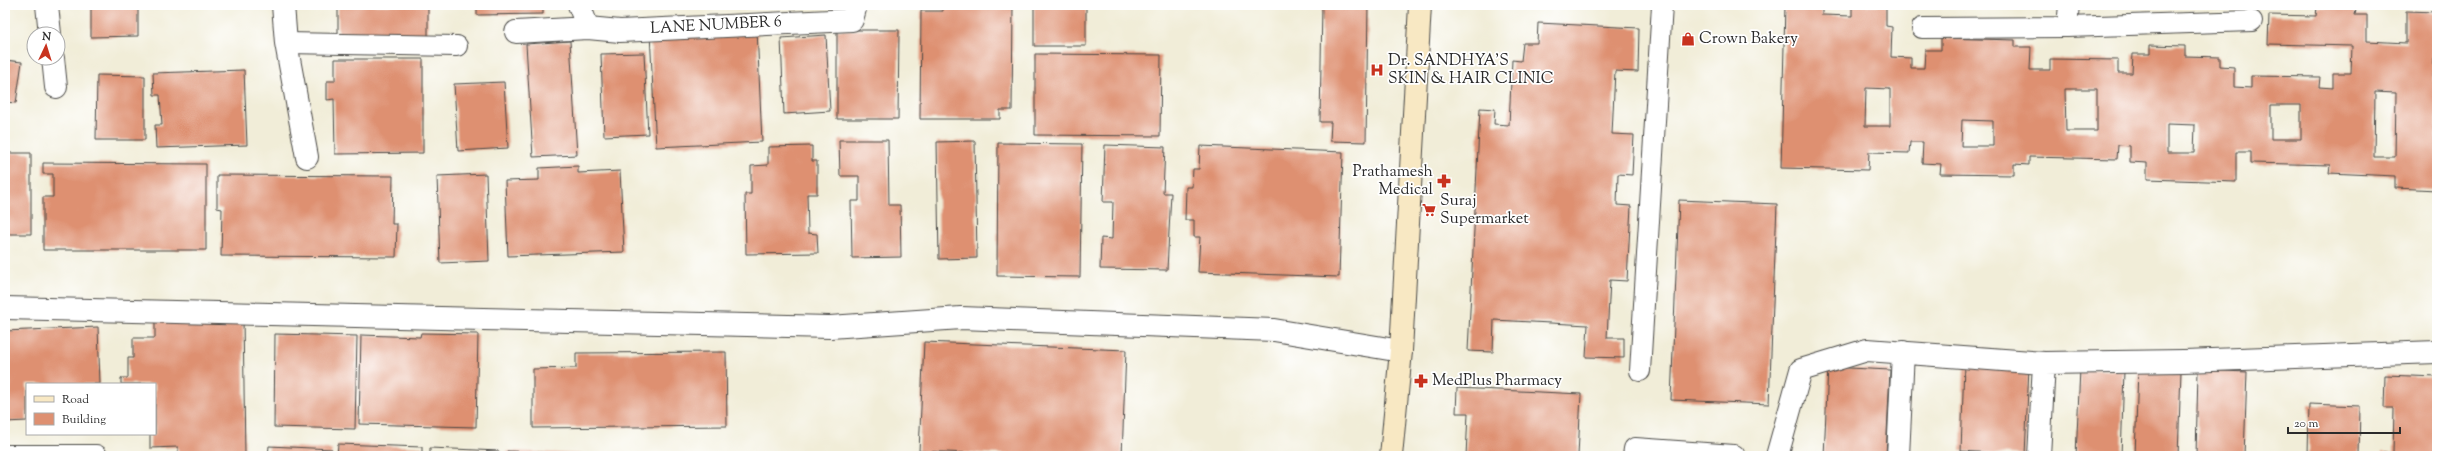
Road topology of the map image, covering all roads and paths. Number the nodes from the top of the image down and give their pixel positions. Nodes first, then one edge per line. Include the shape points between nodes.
1 (47, 5) edge
2 (284, 5) edge
3 (579, 5) edge
4 (856, 5) edge
5 (1420, 5) edge
6 (1662, 5) edge
7 (2069, 5) edge
8 (2252, 21) dead end
9 (49, 26) edge
10 (2067, 27) junction
11 (588, 28) junction
12 (1922, 28) dead end
13 (516, 32) dead end
14 (286, 43) junction
15 (457, 46) dead end
16 (54, 66) edge
17 (56, 87) dead end
18 (307, 157) dead end
19 (5, 308) edge
20 (1401, 351) junction
21 (1903, 352) junction
22 (2437, 352) edge
23 (2044, 363) junction
24 (1640, 371) dead end
25 (5, 456) edge
26 (96, 456) edge
27 (1390, 456) edge
28 (1634, 456) edge
29 (1734, 456) edge
30 (1777, 456) edge
31 (1898, 456) edge
32 (2039, 456) edge

1 - 9 street
2 - 14 street
3 - 11 street
4 - 11 street, LANE NUMBER 6 via 852,20 620,31
5 - 20 street
6 - 24 lane
7 - 10 lane
8 - 10 lane
10 - 12 lane
11 - 13 street
14 - 15 lane
14 - 18 street
16 - 17 street
19 - 20 street via 830,327 961,318 1274,330
20 - 27 street
21 - 23 street
21 - 30 street via 1867,350 1801,370
21 - 31 street
22 - 23 street
23 - 32 street
25 - 26 street
28 - 29 street via 1635,449

